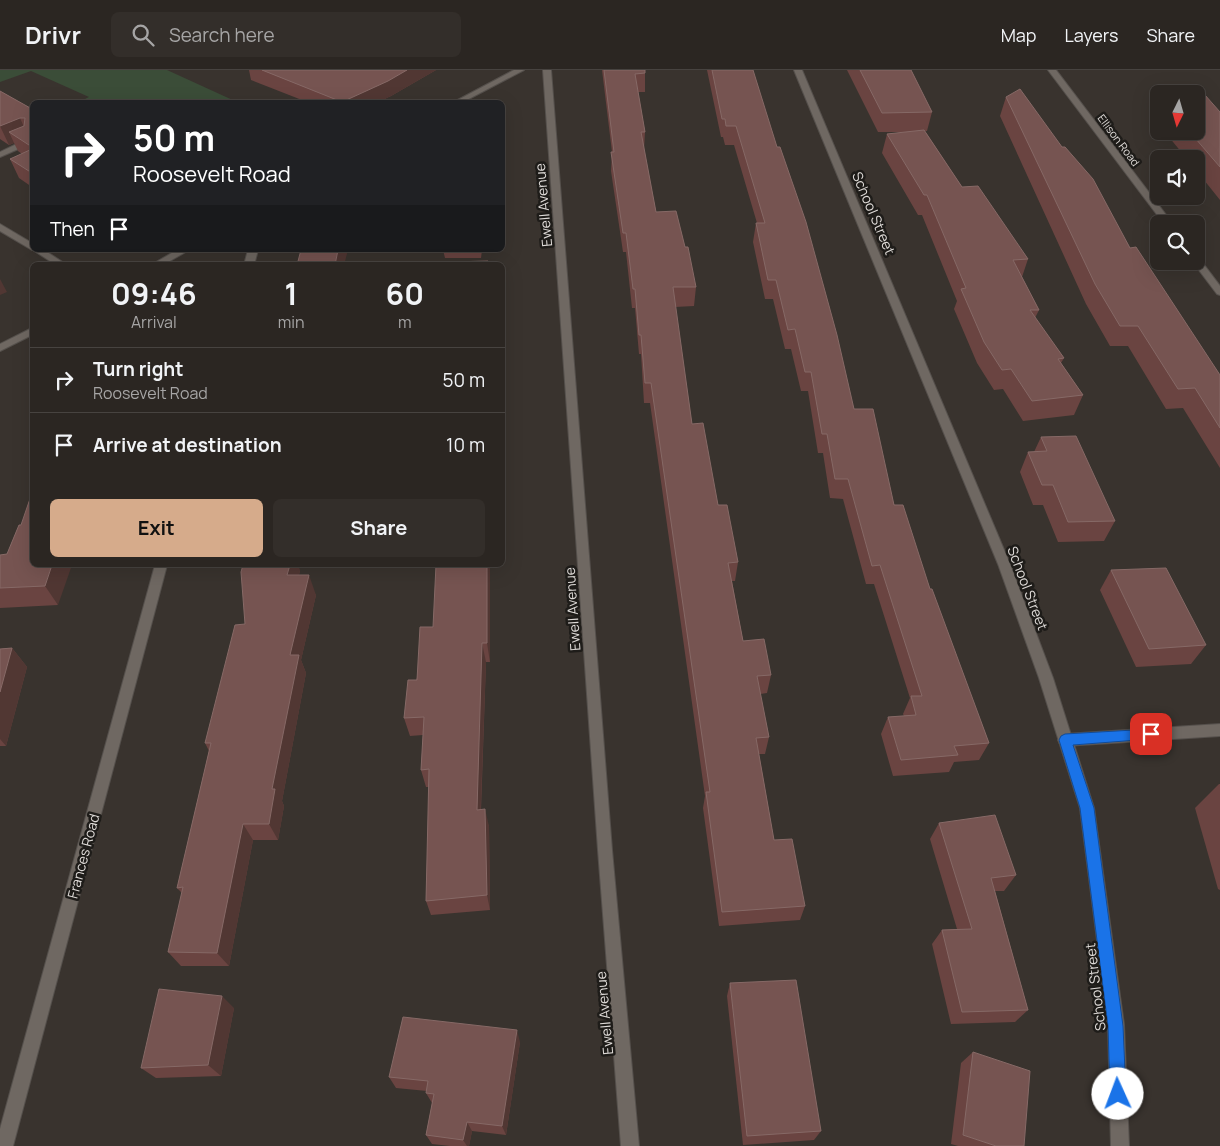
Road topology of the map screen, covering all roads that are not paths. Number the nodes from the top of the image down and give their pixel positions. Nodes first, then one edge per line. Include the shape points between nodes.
1 (520, 70) edge
2 (547, 70) edge
3 (798, 70) edge
4 (1052, 70) edge
5 (462, 100) edge
6 (30, 141) edge
7 (0, 155) edge
8 (1162, 215) edge
9 (0, 227) edge
10 (30, 246) edge
11 (41, 252) edge
12 (180, 252) edge
13 (57, 262) edge
14 (162, 262) edge
15 (1204, 270) edge
16 (1220, 292) edge
17 (30, 332) edge
18 (0, 348) edge
19 (160, 567) edge
20 (1220, 730) edge
21 (1065, 740) junction
22 (4, 1146) edge
23 (630, 1146) edge
24 (1120, 1146) edge

1 - 5 street
2 - 23 street, Ewell Avenue
3 - 21 street, School Street via 1004,564
4 - 8 street, Ellison Road
6 - 7 street
9 - 10 street
11 - 13 street
12 - 14 street
15 - 16 street
17 - 18 street
19 - 22 street, Frances Road
20 - 21 street
21 - 24 street, School Street via 1087,808 1116,1026

